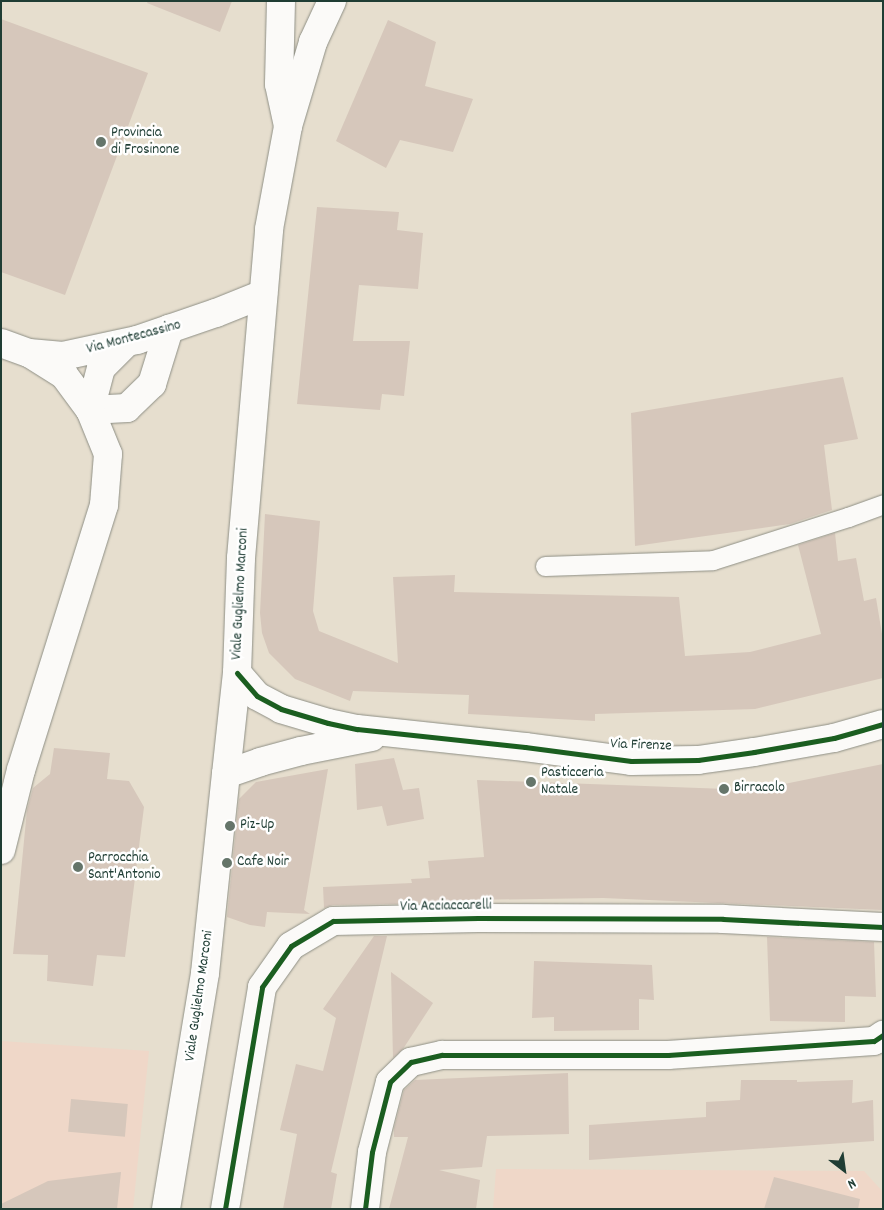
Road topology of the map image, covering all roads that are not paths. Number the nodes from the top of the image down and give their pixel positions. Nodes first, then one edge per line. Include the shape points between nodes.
1 (281, 1) edge
2 (332, 1) edge
3 (288, 126) junction
4 (263, 294) junction
5 (169, 329) junction
6 (1, 343) edge
7 (126, 343) junction
8 (28, 352) junction
9 (90, 410) junction
10 (883, 504) edge
11 (546, 566) dead end
12 (237, 673) junction
13 (883, 724) edge
14 (396, 733) junction
15 (226, 774) junction
16 (1, 850) edge
17 (883, 927) edge
18 (883, 1035) edge
19 (166, 1209) edge
20 (225, 1209) edge
21 (365, 1209) edge

1 - 3 street via 279,84
2 - 3 street, Viale Guglielmo Marconi via 313,42
3 - 4 street, Viale Guglielmo Marconi via 269,229
4 - 5 street, Via Montecassino
4 - 12 street, Viale Guglielmo Marconi via 241,558
5 - 7 street, Via Montecassino
5 - 9 street via 152,384 127,408
6 - 8 street, Via Montecassino
7 - 8 street, Via Montecassino via 62,356
7 - 9 street via 101,368
8 - 9 street via 64,375
9 - 16 street via 108,454 104,505 21,770
10 - 11 lane via 713,560
12 - 14 street, Via Firenze via 257,696 281,709 328,723
12 - 15 street, Viale Guglielmo Marconi
13 - 14 street, Via Firenze via 825,740 698,760 631,761
14 - 15 street via 301,751
15 - 19 street, Viale Guglielmo Marconi via 205,973
17 - 20 street, Via Acciaccarelli via 723,919 333,921 291,946 262,987
18 - 21 street via 874,1041 668,1056 442,1055 411,1062 390,1082 372,1152

